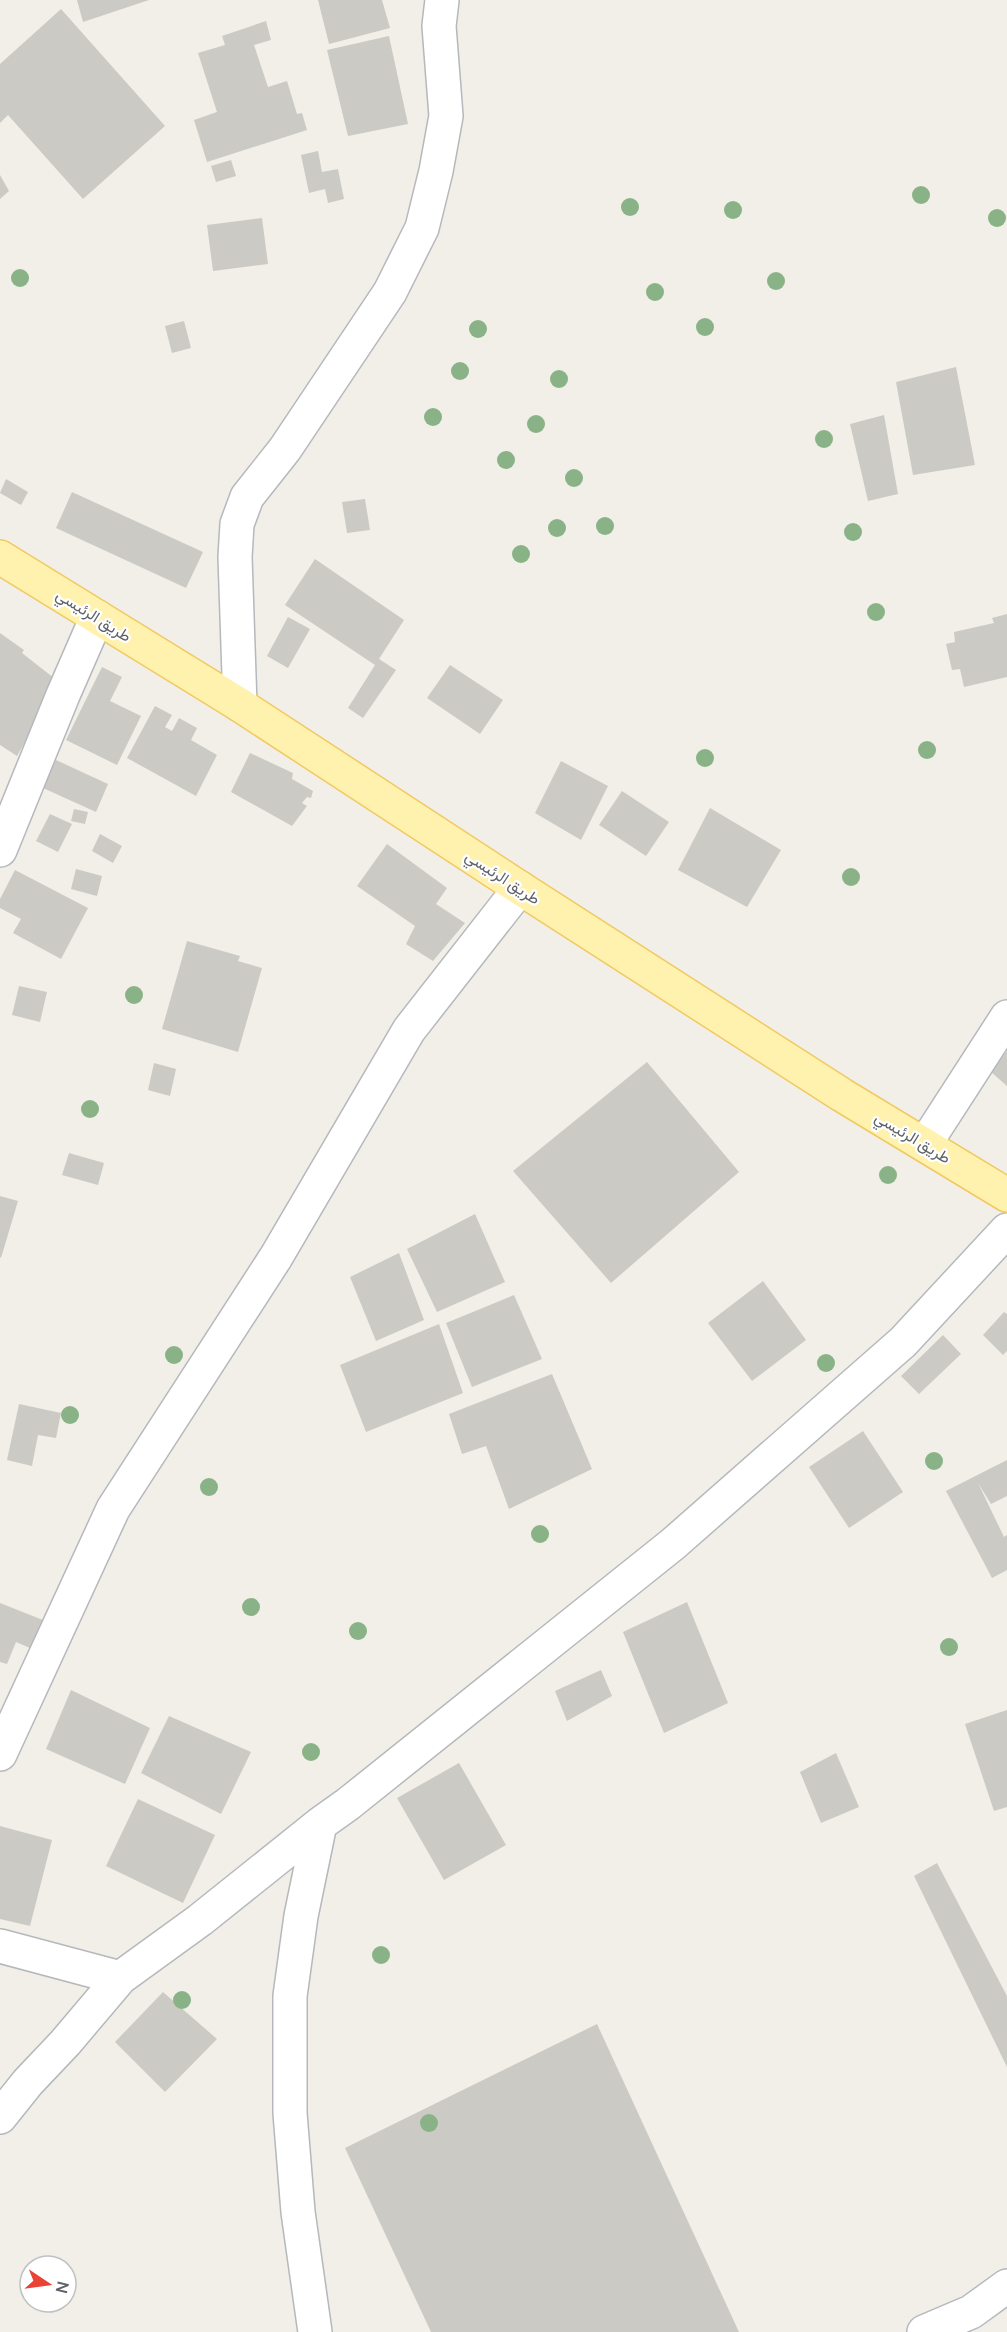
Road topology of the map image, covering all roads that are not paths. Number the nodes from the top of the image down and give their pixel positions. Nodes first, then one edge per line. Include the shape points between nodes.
1 (442, 0) edge
2 (0, 557) edge
3 (98, 617) junction
4 (240, 705) junction
5 (0, 850) edge
6 (520, 888) junction
7 (1007, 1017) edge
8 (925, 1144) junction
9 (1007, 1195) edge
10 (1007, 1230) edge
11 (0, 1754) edge
12 (320, 1824) junction
13 (0, 1946) edge
14 (120, 1978) junction
15 (0, 2117) edge
16 (1007, 2286) edge
17 (315, 2332) edge
18 (924, 2332) edge

1 - 4 street via 439,26 446,116 422,228 390,292 285,449 247,497 237,524
2 - 3 main road, طريق الرئيسي
3 - 4 main road, طريق الرئيسي
3 - 5 street
4 - 6 main road, طريق الرئيسي
6 - 8 main road, طريق الرئيسي
6 - 11 street via 409,1030 276,1257 113,1509
7 - 8 street
8 - 9 main road, طريق الرئيسي
10 - 12 street via 903,1342 673,1544
12 - 14 street
12 - 17 street via 290,1996 290,2113 298,2212
13 - 14 street
14 - 15 street
16 - 18 street via 971,2312

